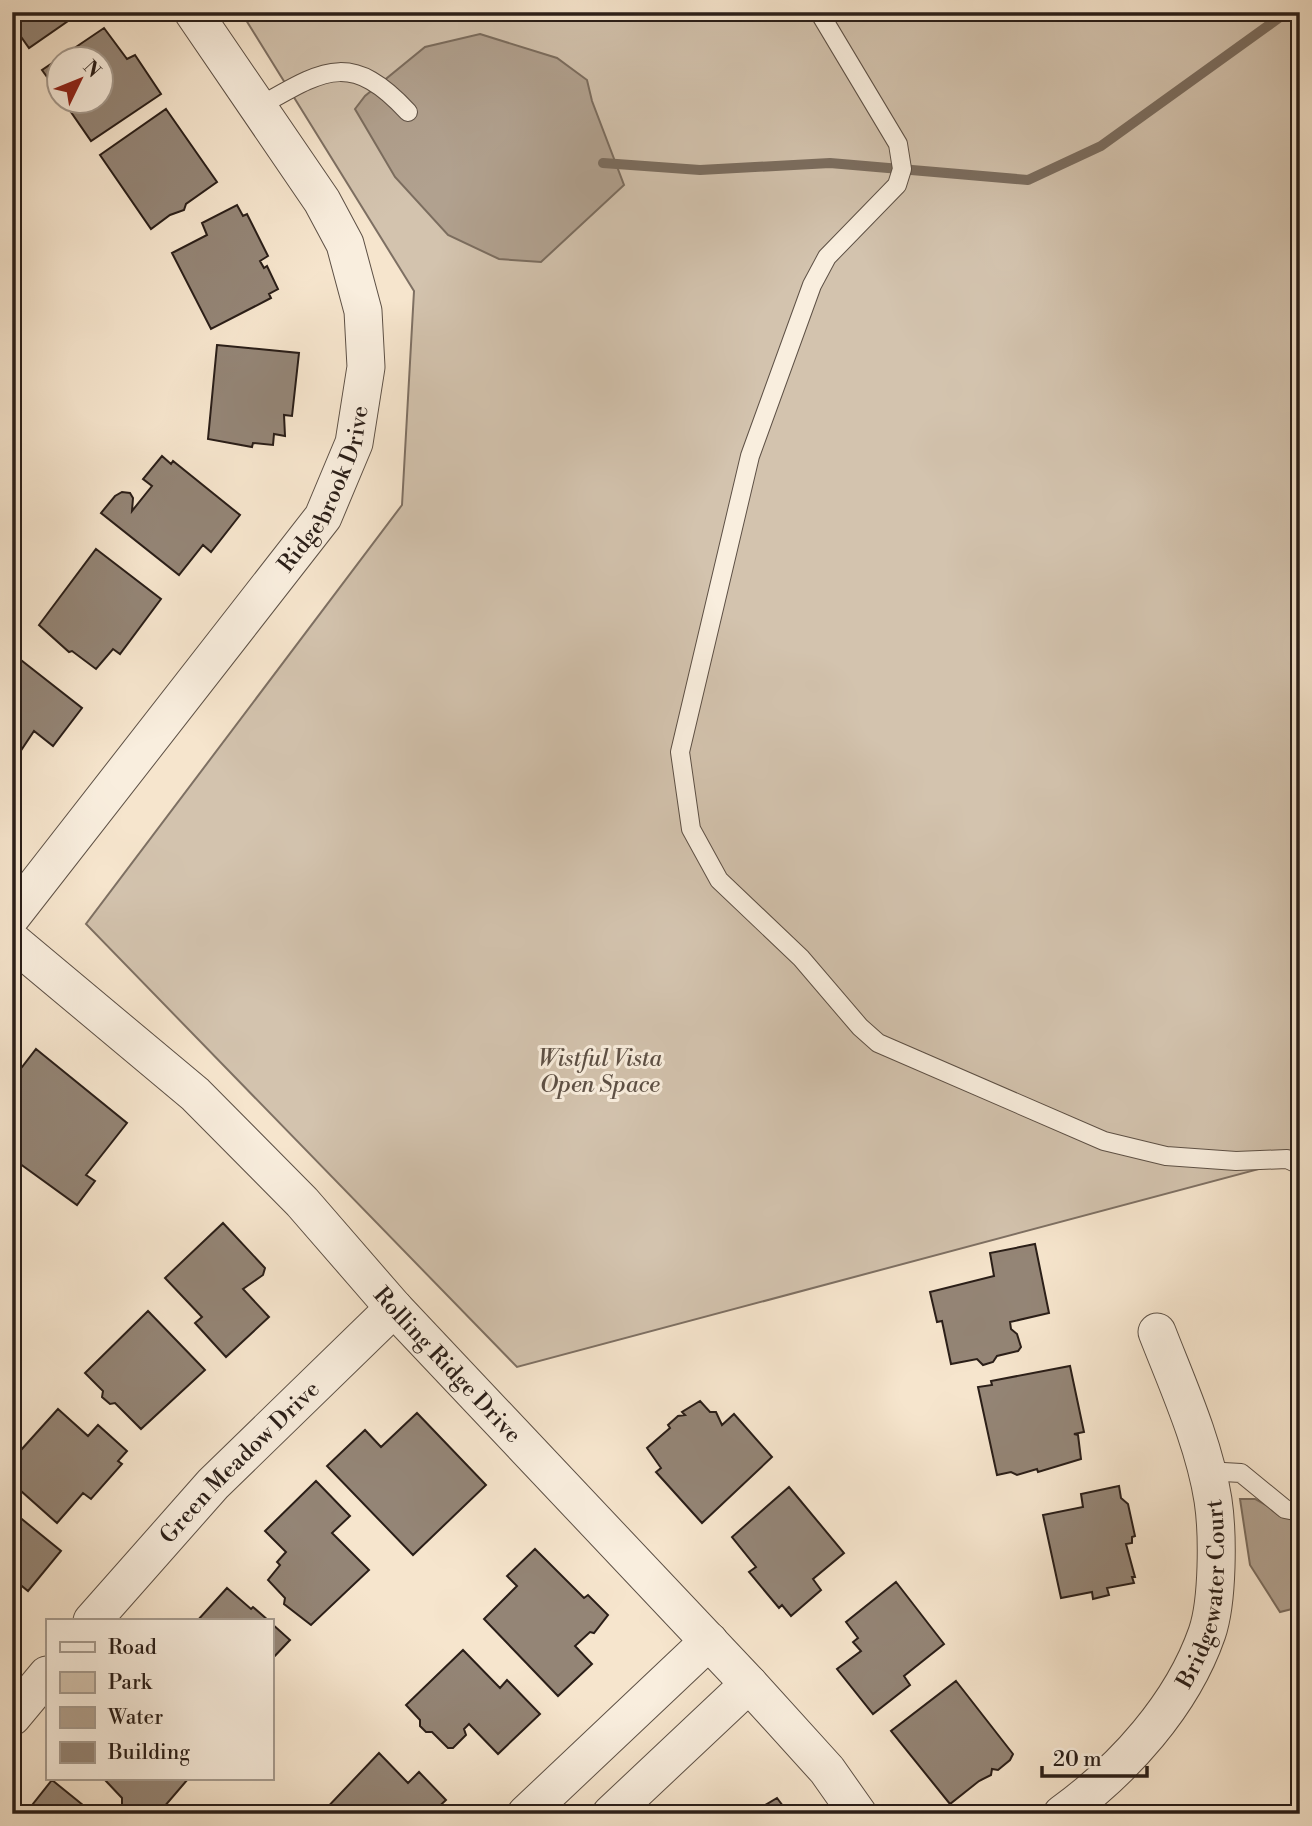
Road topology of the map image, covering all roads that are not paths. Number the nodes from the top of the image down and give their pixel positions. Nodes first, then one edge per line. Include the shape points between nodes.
1 (193, 12) edge
2 (819, 12) edge
3 (258, 107) junction
4 (408, 112) dead end
5 (12, 916) edge
6 (12, 940) edge
7 (1300, 1165) edge
8 (394, 1308) junction
9 (1157, 1332) dead end
10 (1206, 1471) junction
11 (1300, 1512) edge
12 (94, 1619) edge
13 (709, 1641) junction
14 (46, 1676) edge
15 (749, 1684) junction
16 (12, 1717) edge
17 (526, 1814) edge
18 (611, 1814) edge
19 (858, 1814) edge
20 (1062, 1814) edge

1 - 3 street, Ridgebrook Drive
2 - 7 lane via 898,144 902,169 897,184 827,257 812,285 750,456 680,752 691,829 719,880 801,958 878,1043 1104,1141 1166,1156 1237,1161 1287,1158
3 - 4 lane via 316,74 338,69 385,86
3 - 5 street, Ridgebrook Drive via 322,201 345,244 363,311 366,367 354,443 323,517
6 - 8 street, Rolling Ridge Drive via 195,1094 302,1202
8 - 12 street, Green Meadow Drive via 212,1484
8 - 13 street, Rolling Ridge Drive
9 - 10 street, Bridgewater Court
10 - 11 lane via 1241,1473 1285,1509
10 - 20 street, Bridgewater Court via 1213,1500 1216,1565 1208,1631 1180,1690 1136,1746 1097,1788
13 - 15 street, Rolling Ridge Drive
13 - 17 street
14 - 16 street
15 - 18 street
15 - 19 street, Rolling Ridge Drive via 827,1770

